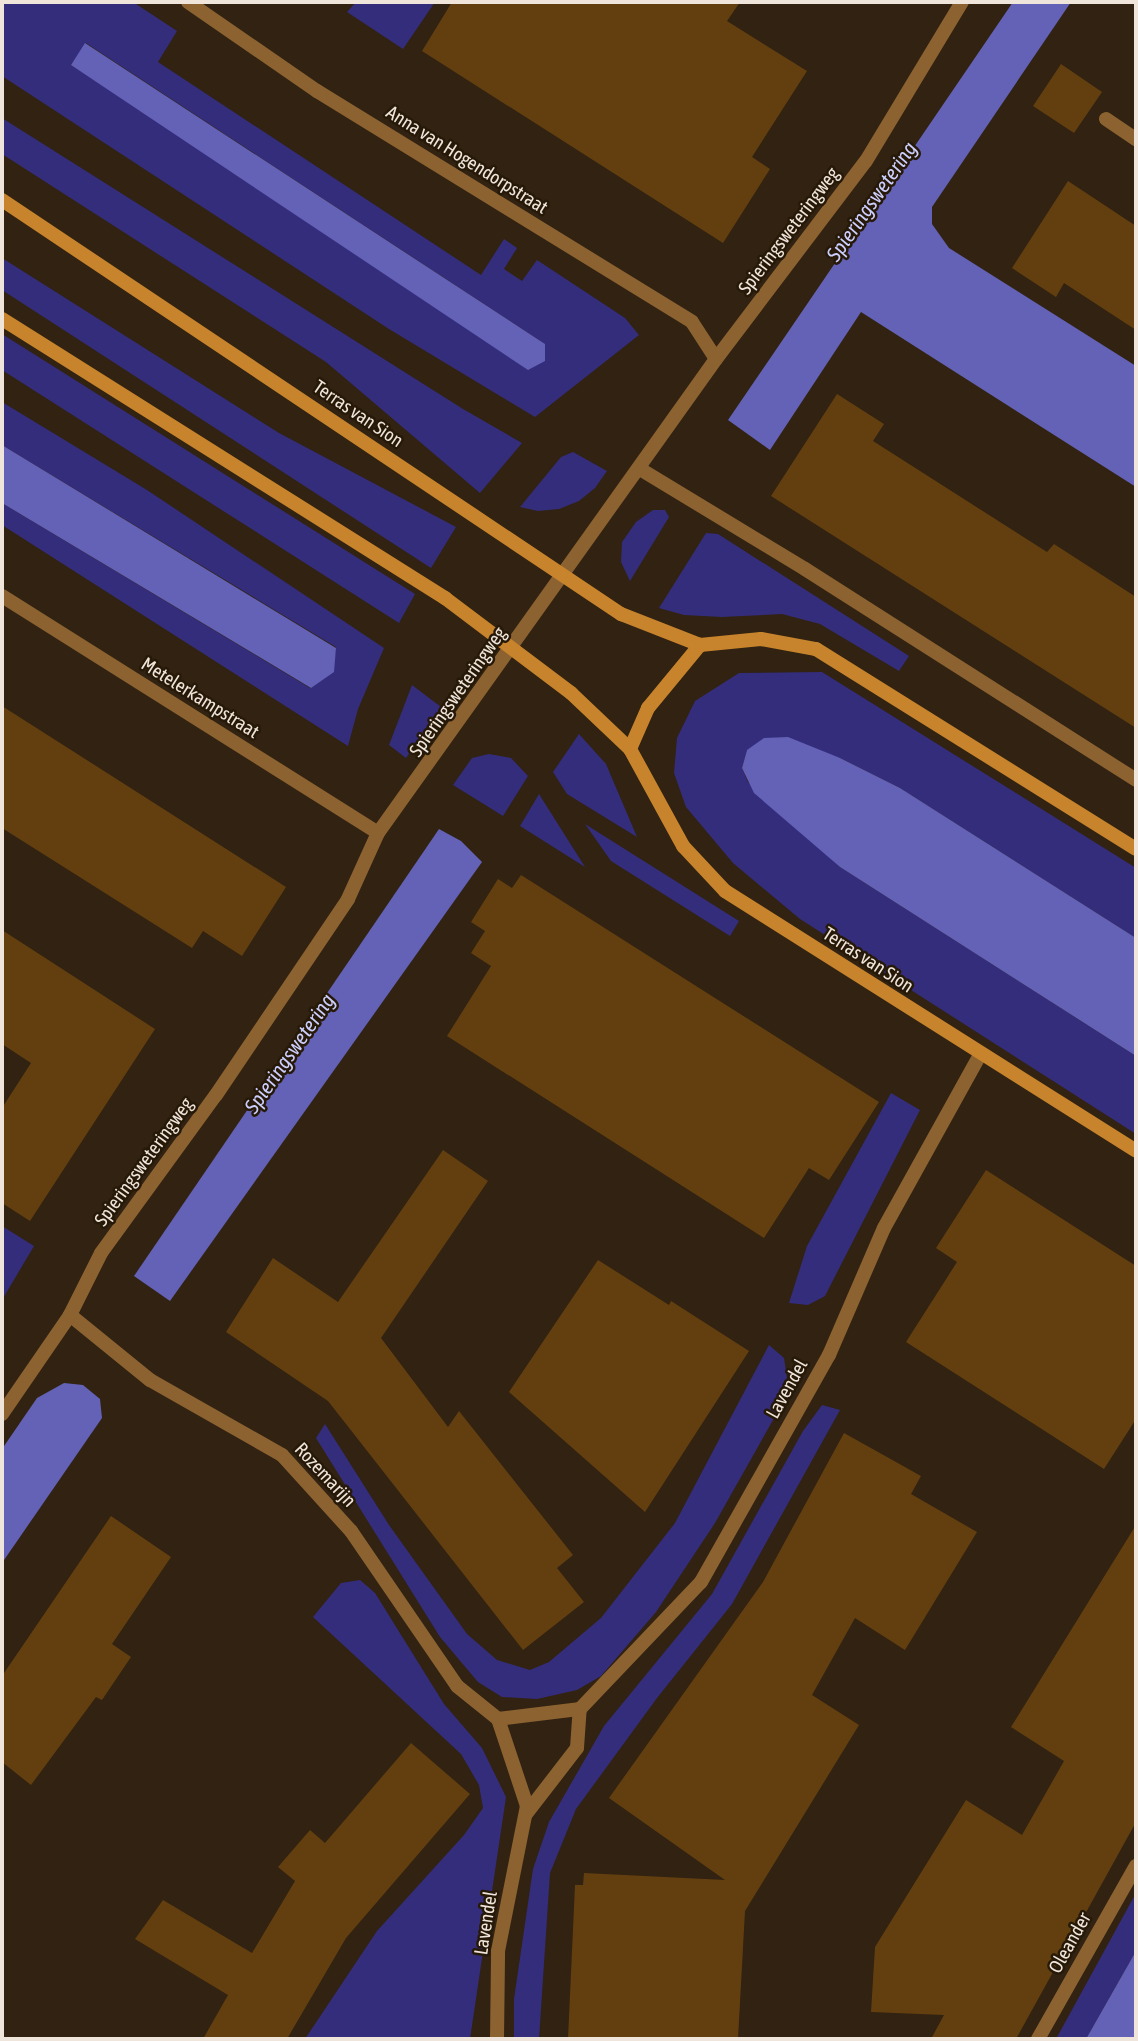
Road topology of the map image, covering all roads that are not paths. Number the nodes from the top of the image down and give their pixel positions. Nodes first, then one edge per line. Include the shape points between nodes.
1 (188, 2) edge
2 (962, 2) edge
3 (1106, 119) dead end
4 (1136, 139) edge
5 (2, 200) edge
6 (2, 318) edge
7 (716, 359) junction
8 (640, 469) junction
9 (564, 575) junction
10 (2, 596) edge
11 (700, 645) junction
12 (511, 649) junction
13 (630, 749) junction
14 (1136, 779) edge
15 (378, 833) junction
16 (1136, 849) edge
17 (980, 1055) junction
18 (1136, 1151) edge
19 (70, 1315) junction
20 (2, 1414) edge
21 (580, 1709) junction
22 (498, 1719) junction
23 (526, 1814) junction
24 (1136, 1866) edge
25 (497, 2039) edge
26 (1038, 2039) edge

1 - 7 street, Anna van Hogendorpstraat via 317,91 692,321
2 - 7 street, Spieringsweteringweg via 866,161
3 - 4 street
5 - 9 street, Terras van Sion
6 - 12 street, Terras van Sion via 445,597
7 - 8 street, Spieringsweteringweg
8 - 9 street, Spieringsweteringweg
8 - 14 street
9 - 11 street, Terras van Sion via 621,614
9 - 12 street, Spieringsweteringweg
10 - 15 street, Metelerkampstraat
11 - 13 street via 648,708
11 - 16 street, Terras van Sion via 761,639 816,649
12 - 13 street, Terras van Sion via 571,693
12 - 15 street, Spieringsweteringweg
13 - 17 street, Terras van Sion via 683,846 725,891
15 - 19 street, Spieringsweteringweg via 348,899 216,1096 101,1253
17 - 18 street, Terras van Sion
17 - 21 street, Lavendel via 884,1228 829,1355 701,1582
19 - 20 street, Spieringsweteringweg
19 - 22 street, Rozemarijn via 150,1380 282,1455 351,1531 457,1686
21 - 22 street
21 - 23 street, Lavendel via 577,1748
22 - 23 street, Lavendel
23 - 25 street, Lavendel via 498,1951
24 - 26 street, Oleander

